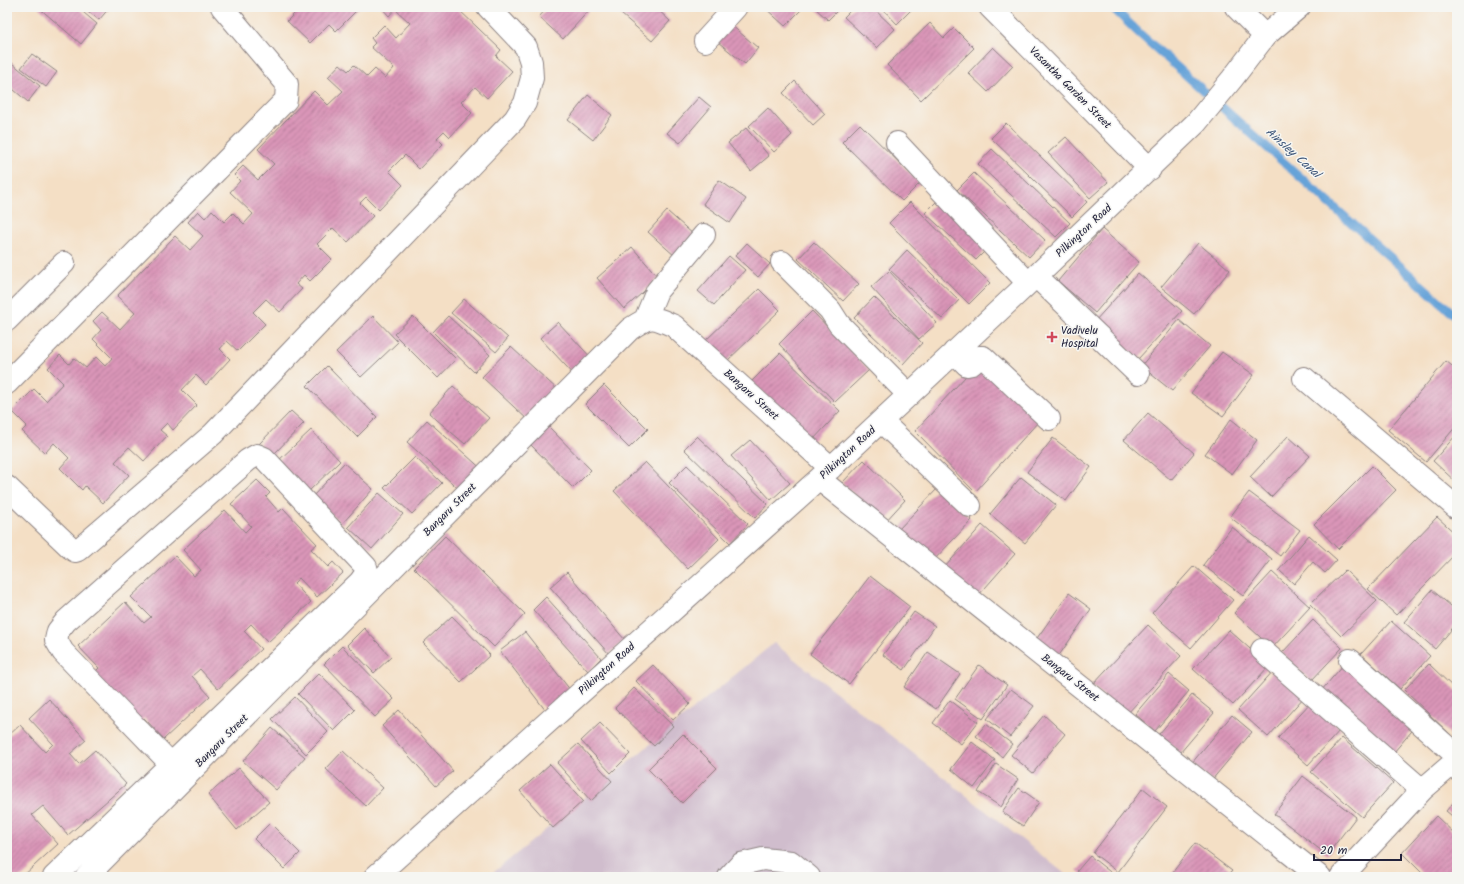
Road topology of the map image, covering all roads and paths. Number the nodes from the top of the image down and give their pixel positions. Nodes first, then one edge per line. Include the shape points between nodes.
1 (222, 7) edge
2 (488, 7) edge
3 (736, 7) edge
4 (990, 7) edge
5 (1236, 7) edge
6 (1299, 7) edge
7 (1265, 36) junction
8 (705, 41) dead end
9 (897, 143) dead end
10 (1150, 169) junction
11 (704, 235) dead end
12 (782, 262) dead end
13 (64, 263) dead end
14 (1032, 280) junction
15 (7, 320) edge
16 (645, 320) junction
17 (954, 352) junction
18 (1138, 374) dead end
19 (1304, 378) dead end
20 (7, 383) edge
21 (908, 395) junction
22 (1049, 419) dead end
23 (881, 421) junction
24 (825, 474) junction
25 (7, 487) edge
26 (970, 506) dead end
27 (1457, 508) edge
28 (1262, 650) dead end
29 (1350, 660) dead end
30 (1457, 756) edge
31 (1457, 760) edge
32 (172, 764) junction
33 (1422, 790) junction
34 (54, 877) edge
35 (86, 877) edge
36 (375, 877) edge
37 (729, 877) edge
38 (809, 877) edge
39 (1320, 877) edge
40 (1341, 877) edge

1 - 20 street via 288,84 286,100
2 - 25 street via 526,47 531,62 532,78 525,103 515,119 213,434 75,551
3 - 8 street
4 - 10 street, Vasantha Garden Street
5 - 7 street
6 - 7 street, Pilkington Road
7 - 10 street, Pilkington Road via 1196,123
9 - 14 street
10 - 14 street, Pilkington Road
11 - 16 street via 657,291
12 - 21 street
13 - 15 street
14 - 17 street, Pilkington Road
14 - 18 street
16 - 24 street, Bangaru Street via 657,318 674,326
16 - 35 street, Bangaru Street via 630,329
17 - 21 street, Pilkington Road
17 - 22 street via 967,365 983,357
19 - 27 street
21 - 23 street, Pilkington Road
23 - 24 street, Pilkington Road
23 - 26 street
24 - 36 street, Pilkington Road
24 - 39 street, Bangaru Street
28 - 33 street
29 - 30 street
31 - 33 street
32 - 32 street via 360,582 367,572 366,567 264,458 257,455 225,480 58,630 56,640 64,652
32 - 34 street
33 - 40 street
37 - 38 street via 741,864 763,859 791,862

